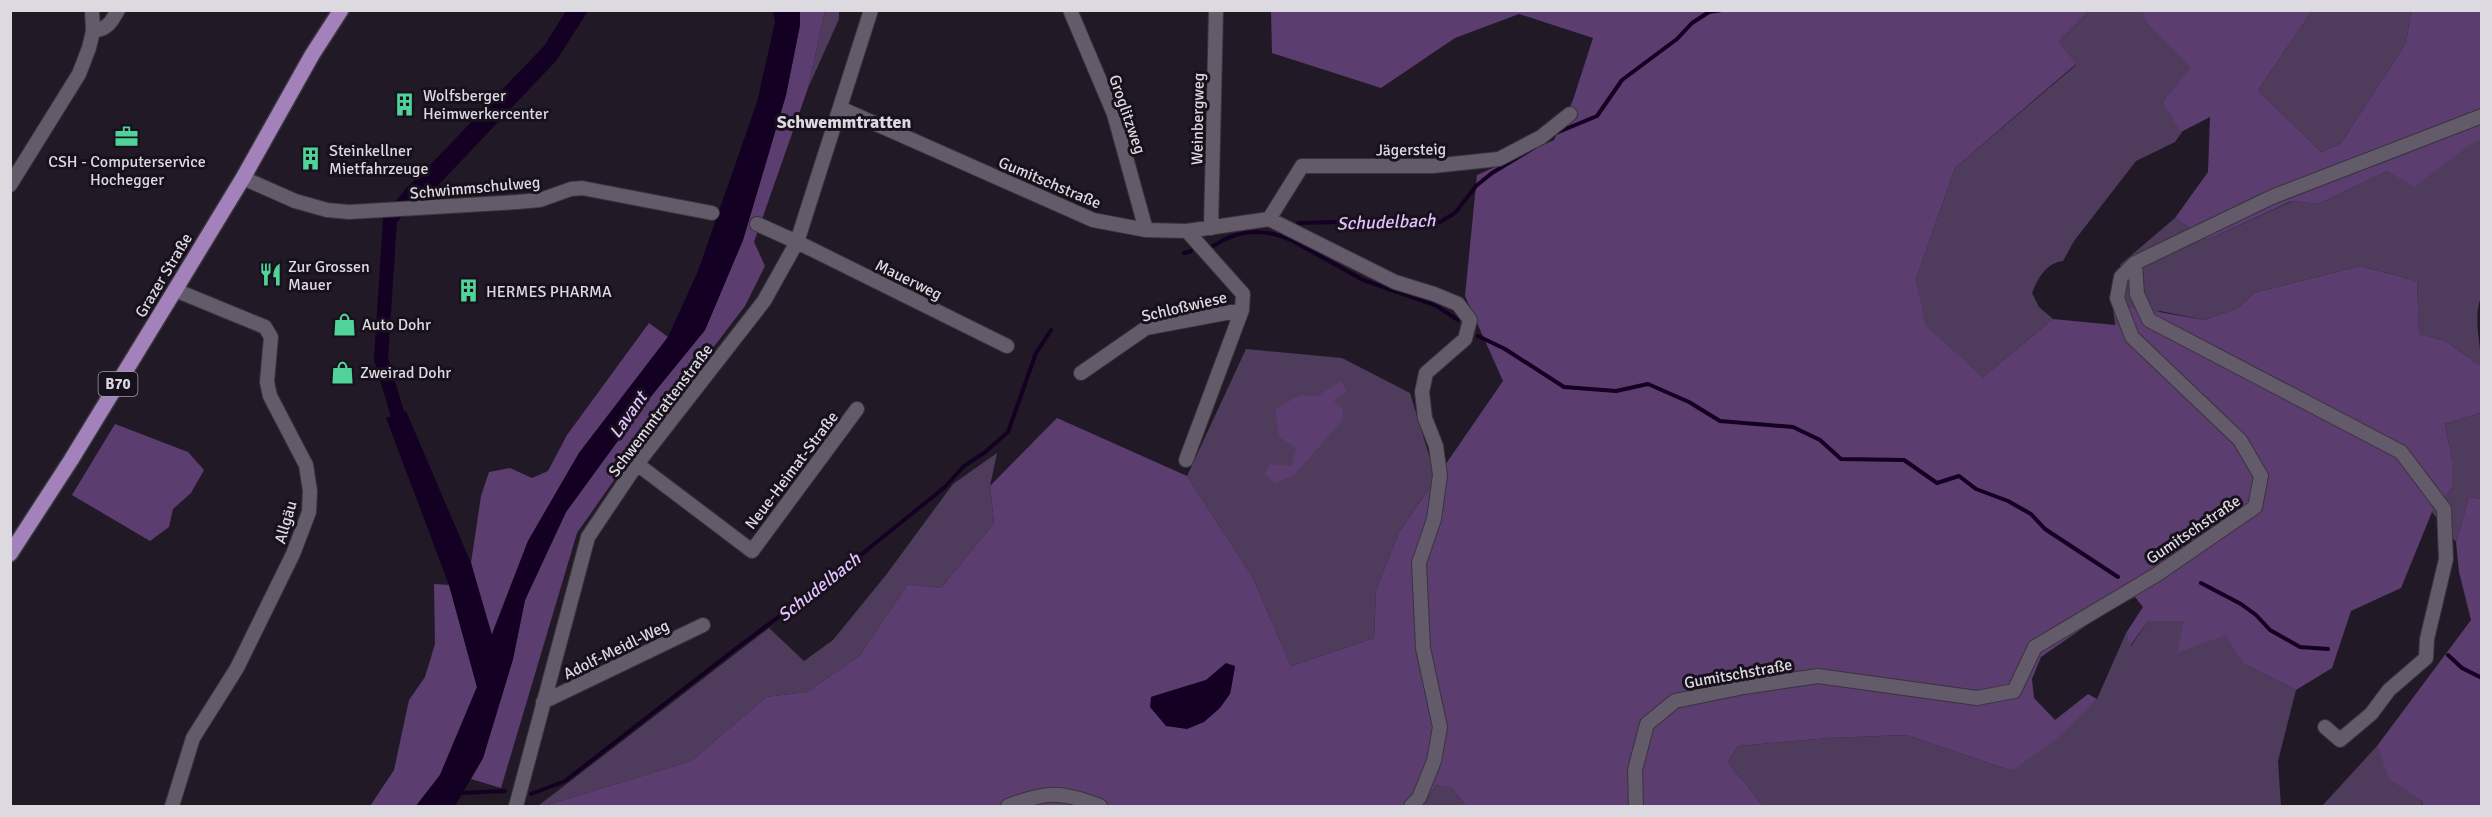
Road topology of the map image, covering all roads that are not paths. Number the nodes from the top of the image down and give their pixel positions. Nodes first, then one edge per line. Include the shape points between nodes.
1 (92, 10) edge
2 (118, 10) edge
3 (341, 10) edge
4 (871, 10) edge
5 (1070, 10) edge
6 (1216, 10) edge
7 (93, 31) junction
8 (840, 108) junction
9 (1570, 114) dead end
10 (2481, 116) edge
11 (12, 178) edge
12 (243, 178) junction
13 (712, 213) dead end
14 (1269, 219) junction
15 (757, 225) dead end
16 (1211, 228) junction
17 (1146, 230) junction
18 (1186, 231) junction
19 (797, 242) junction
20 (2135, 263) junction
21 (175, 290) junction
22 (1242, 310) junction
23 (1007, 346) dead end
24 (1082, 373) dead end
25 (857, 409) dead end
26 (1186, 460) dead end
27 (637, 464) junction
28 (10, 554) edge
29 (703, 624) dead end
30 (543, 702) junction
31 (2325, 727) dead end
32 (172, 807) edge
33 (516, 807) edge
34 (1008, 807) edge
35 (1100, 807) edge
36 (1411, 807) edge
37 (1636, 807) edge

1 - 7 street
2 - 7 street via 109,26
3 - 12 main road, Grazer Straße / B70
4 - 8 street, Schwemmtrattenstraße
5 - 17 street, Groglitzweg via 1114,114
6 - 16 street, Weinbergweg
7 - 11 street via 79,74
8 - 17 street, Gumitschstraße via 1093,220
8 - 19 street, Schwemmtrattenstraße
9 - 14 street, Jägersteig via 1541,137 1499,159 1433,166 1302,166
10 - 20 street via 2272,196
12 - 13 street, Schwimmschulweg via 327,210 382,211 540,200 582,188
12 - 21 main road, Grazer Straße / B70
14 - 16 street, Gumitschstraße
14 - 36 street via 1395,282 1458,304 1470,320 1465,339 1426,373 1422,392 1440,475 1434,519 1419,563 1423,648 1440,727 1434,761 1419,798
15 - 19 street
16 - 18 street, Gumitschstraße
17 - 18 street, Gumitschstraße
18 - 22 street, Schloßwiese via 1243,294
19 - 23 street, Mauerweg
19 - 27 street, Schwemmtrattenstraße via 764,301
20 - 31 street via 2137,294 2149,320 2401,452 2444,508 2446,559 2426,658 2389,690 2372,714 2340,740
20 - 37 street, Gumitschstraße via 2121,277 2117,298 2132,337 2240,440 2261,476 2255,507 2156,575 2035,647 2014,691 1977,698 1818,676 1674,701 1647,724 1635,770
21 - 28 main road, Grazer Straße / B70
21 - 32 street, Allgäu via 269,331 270,396 306,465 309,512 237,668 193,738
22 - 24 street, Schloßwiese via 1146,328
22 - 26 street
25 - 27 street, Neue-Heimat-Straße via 752,551
27 - 30 street, Schwemmtrattenstraße via 588,537
29 - 30 street, Adolf-Meidl-Weg
30 - 33 street, Schwemmtrattenstraße
34 - 35 street via 1037,795 1071,795

